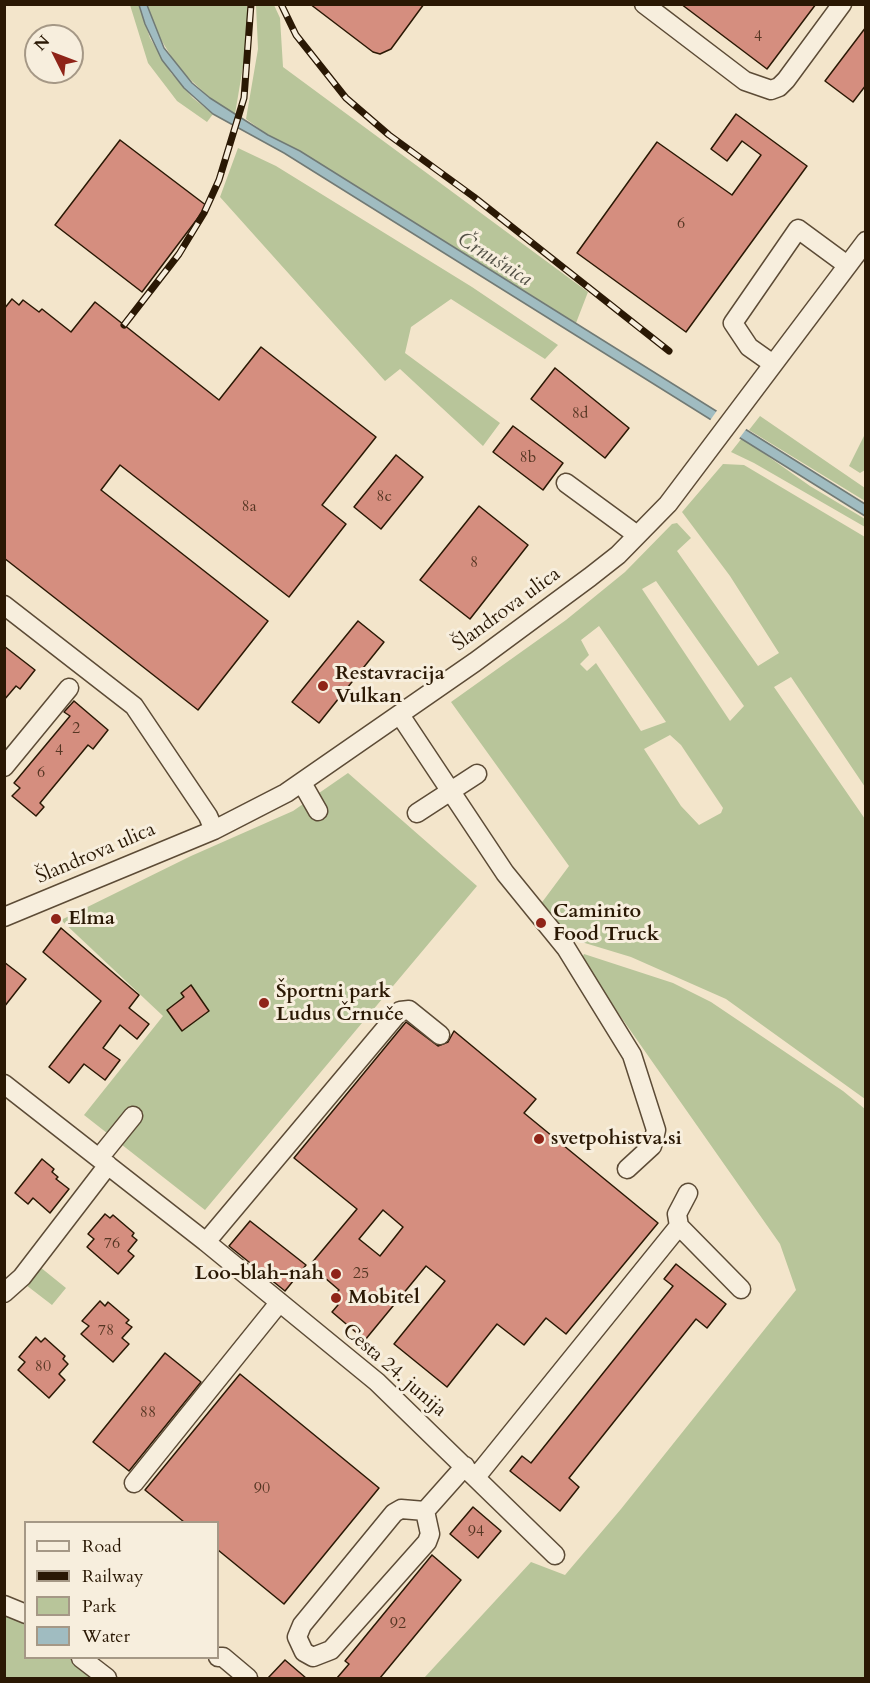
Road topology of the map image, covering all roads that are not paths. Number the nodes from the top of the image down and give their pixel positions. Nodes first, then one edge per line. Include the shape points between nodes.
1 (644, 4) edge
2 (842, 4) edge
3 (866, 241) edge
4 (847, 265) junction
5 (773, 364) junction
6 (566, 483) dead end
7 (637, 535) junction
8 (4, 605) edge
9 (69, 688) dead end
10 (400, 715) junction
11 (4, 767) edge
12 (477, 774) dead end
13 (302, 783) junction
14 (452, 791) junction
15 (318, 811) dead end
16 (417, 813) dead end
17 (214, 830) junction
18 (4, 917) edge
19 (440, 1035) dead end
20 (4, 1084) edge
21 (133, 1116) dead end
22 (104, 1161) junction
23 (627, 1169) dead end
24 (688, 1193) dead end
25 (679, 1226) junction
26 (206, 1242) junction
27 (741, 1289) dead end
28 (4, 1293) edge
29 (279, 1303) junction
30 (470, 1471) junction
31 (134, 1483) dead end
32 (425, 1511) junction
33 (555, 1555) dead end
34 (4, 1605) edge
35 (24, 1613) edge
36 (219, 1657) edge
37 (82, 1659) edge
38 (107, 1678) edge
39 (248, 1678) edge

1 - 2 street via 745,81 771,90 786,80
3 - 4 street, Šlandrova ulica
4 - 5 street, Šlandrova ulica
4 - 5 street via 798,229 733,323 749,347
5 - 7 street, Šlandrova ulica via 668,504
6 - 7 street
7 - 10 street, Šlandrova ulica via 618,555 550,608
8 - 17 street via 134,706
9 - 11 street
10 - 13 street, Šlandrova ulica
10 - 14 street
12 - 14 street
13 - 15 street
13 - 17 street, Šlandrova ulica
14 - 16 street
14 - 23 street via 505,873 566,948 632,1056 656,1130 652,1146
17 - 18 street, Šlandrova ulica
19 - 26 street via 409,1010 399,1011
20 - 22 street, Cesta 24. junija
21 - 22 street
22 - 26 street, Cesta 24. junija
22 - 28 street via 22,1277
24 - 25 street via 677,1214
25 - 27 street
25 - 30 street
26 - 29 street, Cesta 24. junija
29 - 30 street, Cesta 24. junija via 377,1382
29 - 31 street
30 - 32 street
30 - 33 street, Cesta 24. junija
32 - 32 street via 401,1509 394,1513 302,1625 297,1636 304,1652 320,1656 331,1650 427,1542 430,1534
34 - 35 street
36 - 39 street
37 - 38 street

